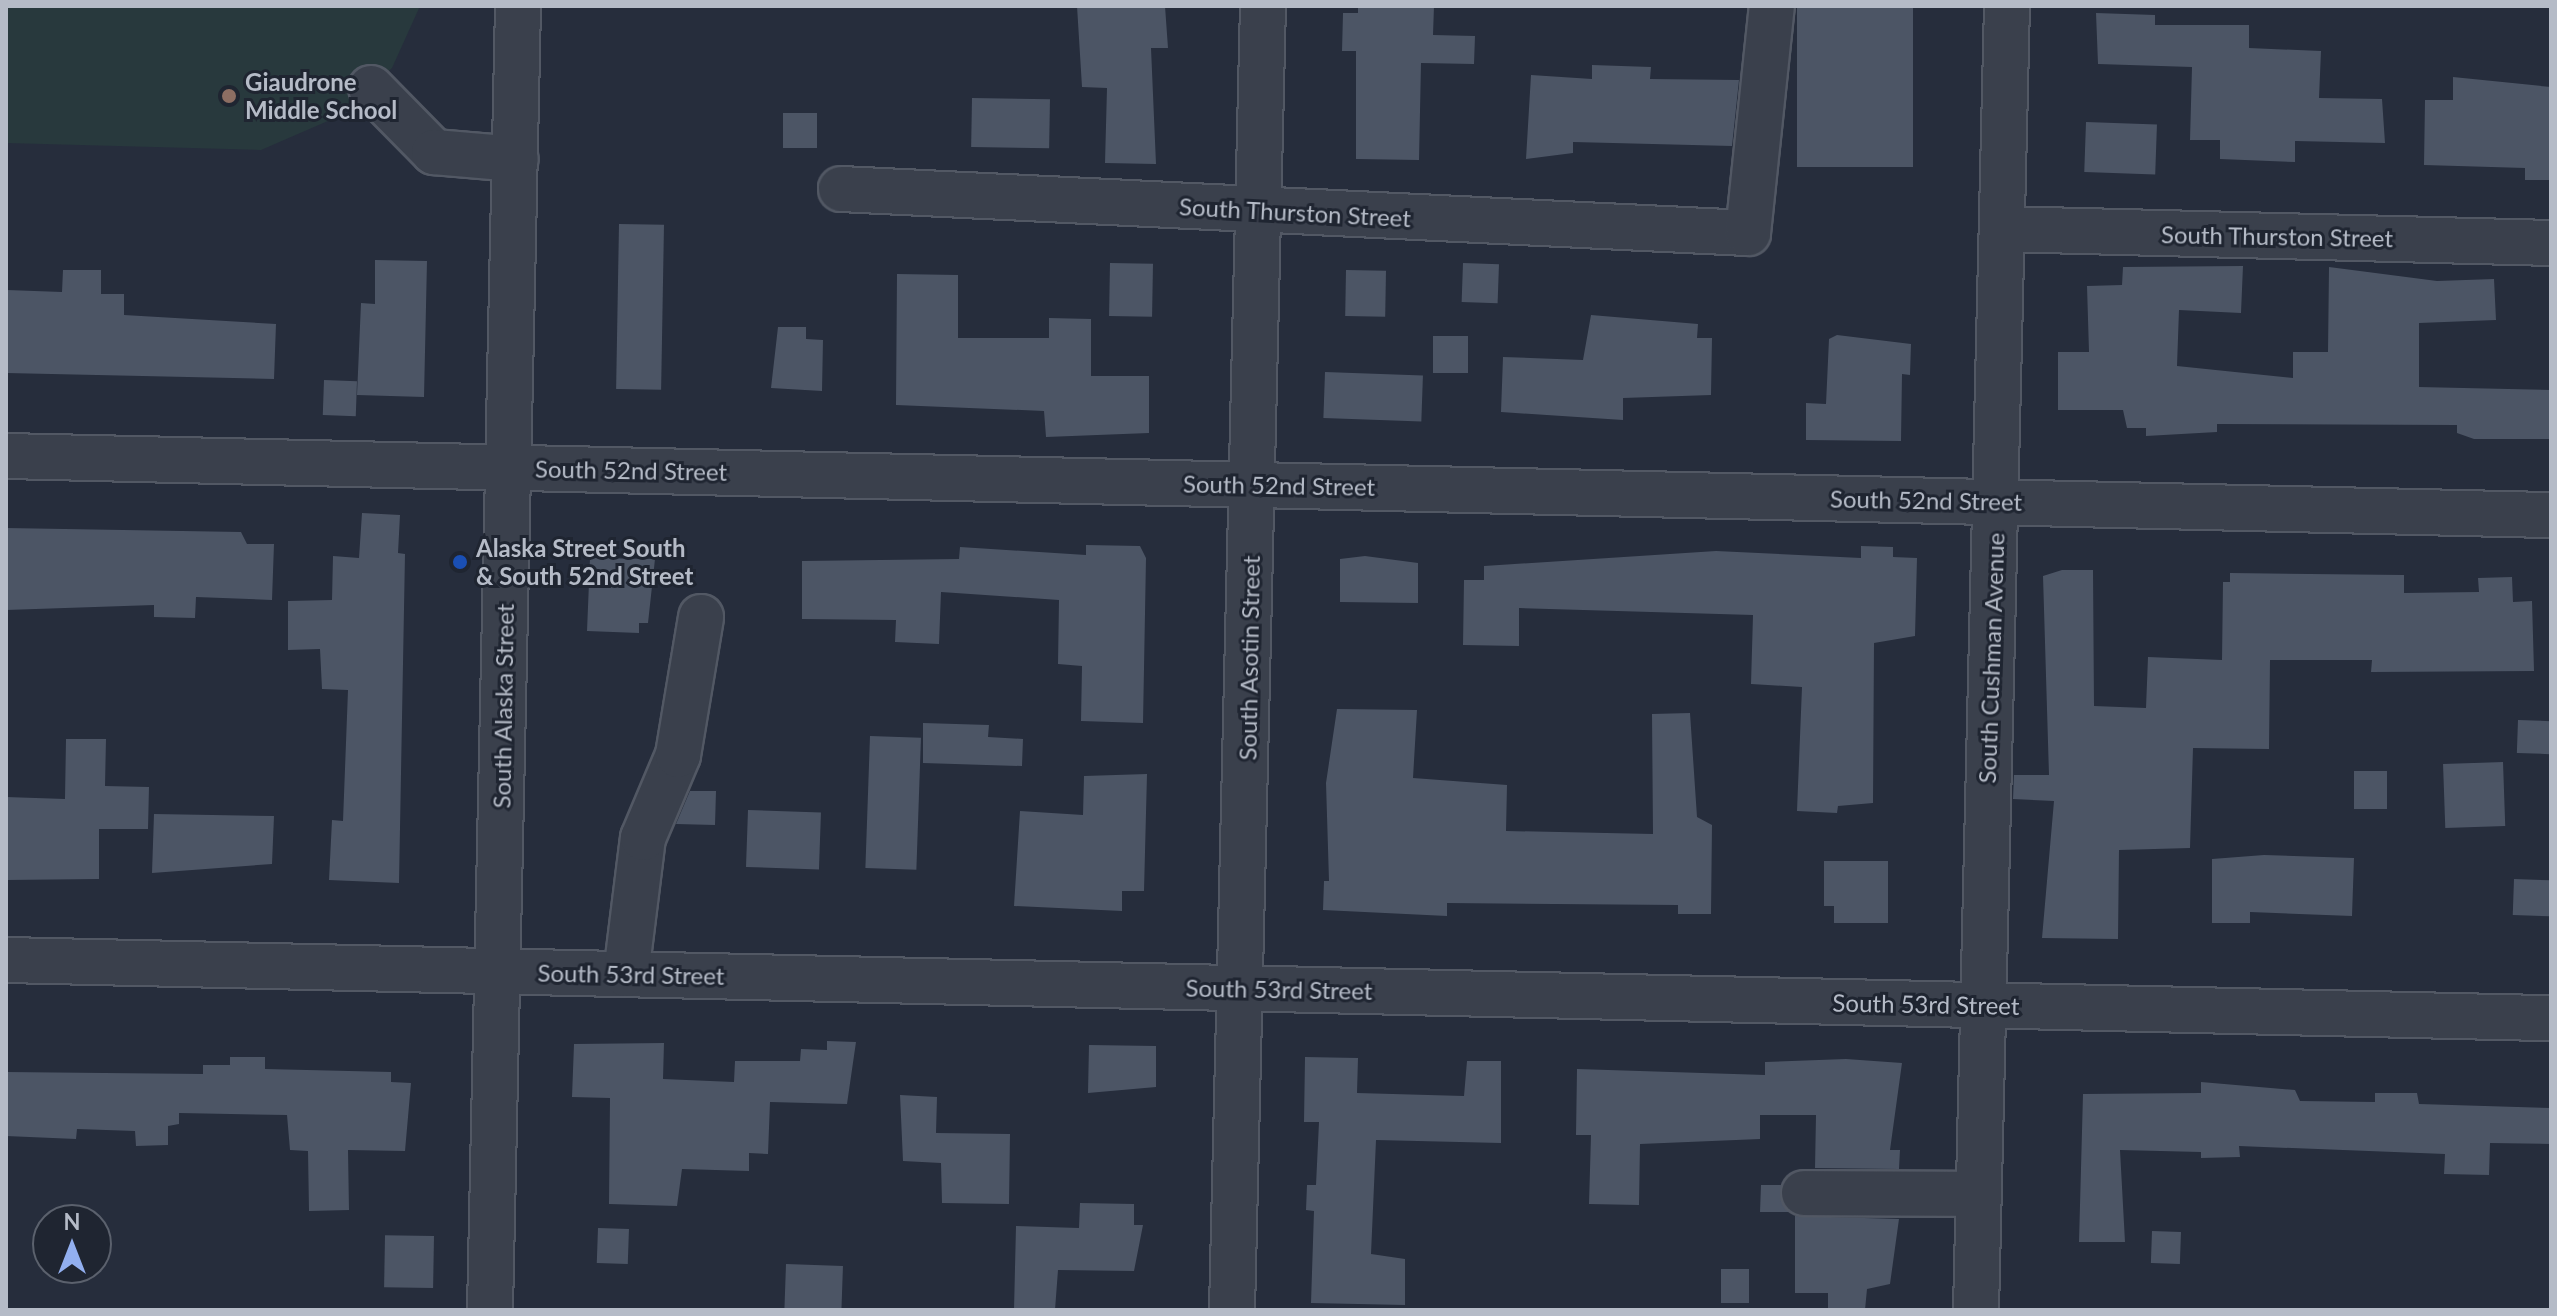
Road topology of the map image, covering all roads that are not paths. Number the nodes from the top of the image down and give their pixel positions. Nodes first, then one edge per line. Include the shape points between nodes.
1 (518, 6) edge
2 (1263, 6) edge
3 (1772, 6) edge
4 (2007, 6) edge
5 (371, 88) dead end
6 (516, 159) junction
7 (841, 189) dead end
8 (1259, 211) junction
9 (2003, 229) junction
10 (2551, 243) edge
11 (6, 456) edge
12 (509, 467) junction
13 (1253, 485) junction
14 (1995, 502) junction
15 (2551, 515) edge
16 (701, 617) dead end
17 (6, 960) edge
18 (497, 971) junction
19 (626, 974) junction
20 (1240, 988) junction
21 (1982, 1005) junction
22 (2551, 1018) edge
23 (1804, 1193) dead end
24 (1978, 1194) junction
25 (490, 1310) edge
26 (1232, 1310) edge
27 (1976, 1310) edge

1 - 6 street, South Alaska Street
2 - 8 street, South Asotin Street
3 - 8 street, South Thurston Street via 1748,233
4 - 9 street, South Cushman Avenue
5 - 6 street via 434,152
6 - 12 street, South Alaska Street
7 - 8 street, South Thurston Street
8 - 13 street, South Asotin Street
9 - 10 street, South Thurston Street
9 - 14 street, South Cushman Avenue
11 - 12 street, South 52nd Street
12 - 13 street, South 52nd Street
12 - 18 street, South Alaska Street
13 - 14 street, South 52nd Street
13 - 20 street, South Asotin Street
14 - 15 street, South 52nd Street
14 - 21 street, South Cushman Avenue
16 - 19 street via 678,755 643,838
17 - 18 street, South 53rd Street
18 - 19 street, South 53rd Street
18 - 25 street, South Alaska Street
19 - 20 street, South 53rd Street
20 - 21 street, South 53rd Street
20 - 26 street, South Asotin Street
21 - 22 street, South 53rd Street
21 - 24 street, South Cushman Avenue
23 - 24 street
24 - 27 street, South Cushman Avenue

